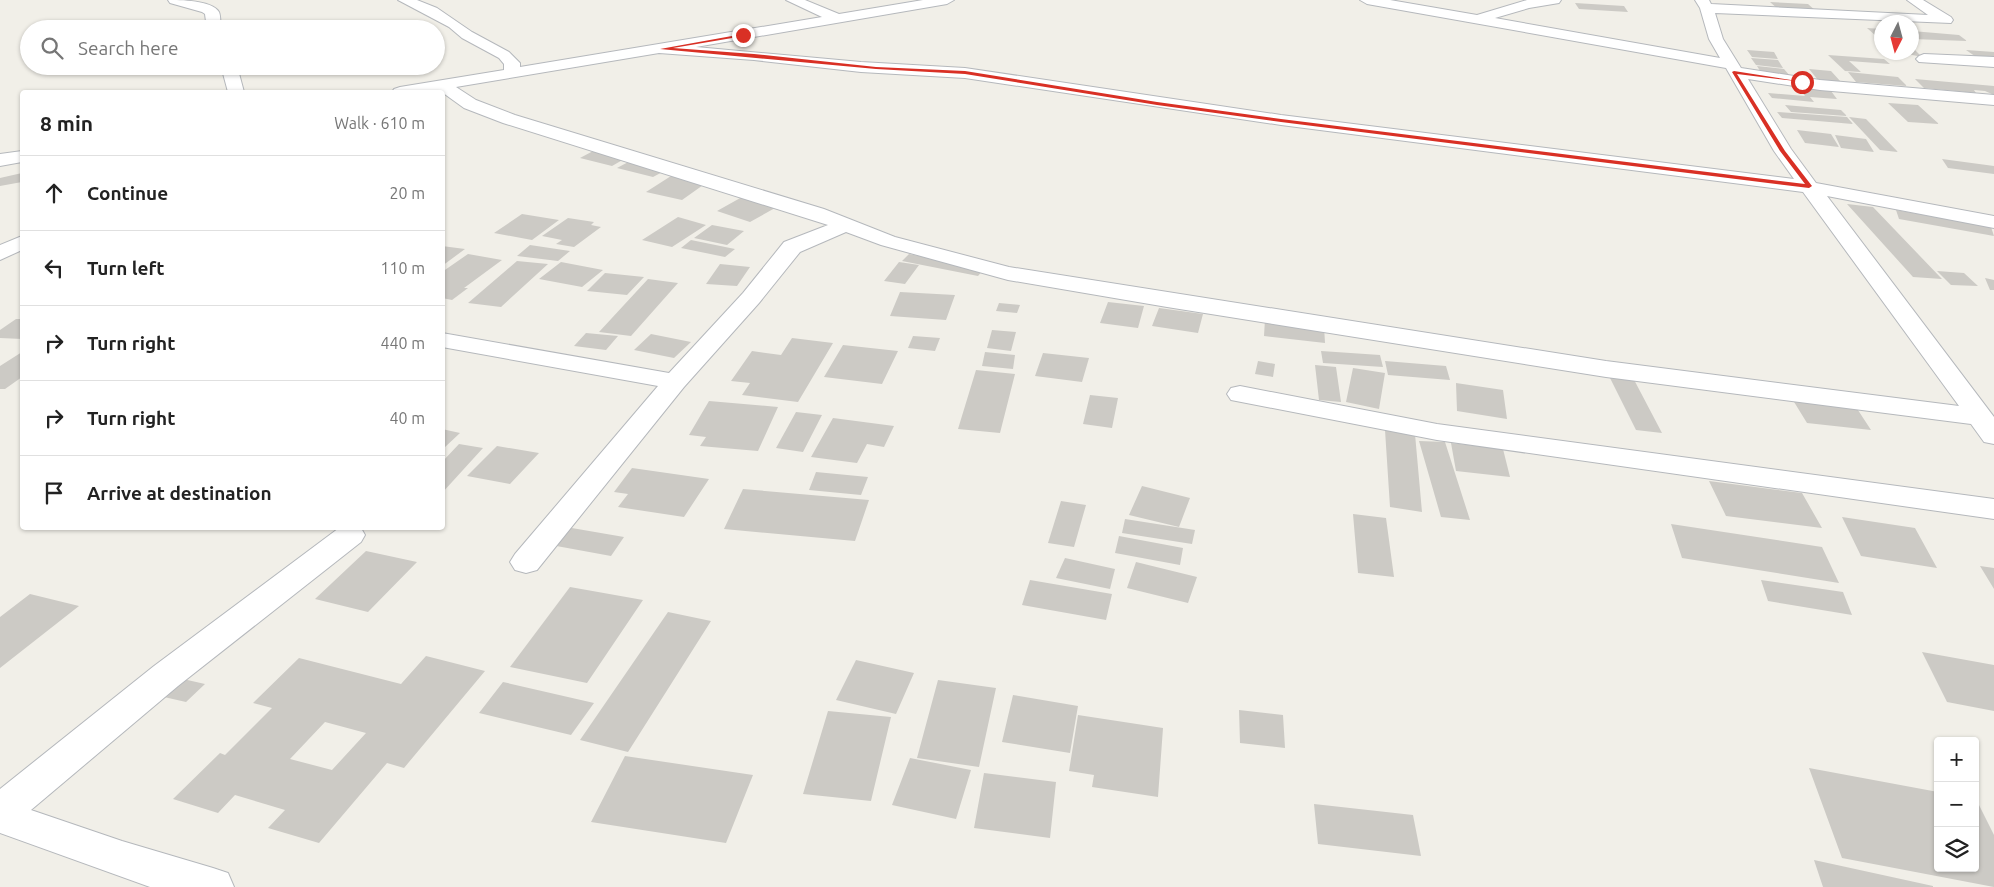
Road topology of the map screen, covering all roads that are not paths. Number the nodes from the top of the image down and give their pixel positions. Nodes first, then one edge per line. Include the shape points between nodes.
1 (175, 0) edge
2 (405, 0) edge
3 (793, 0) edge
4 (947, 0) edge
5 (1367, 0) edge
6 (1554, 0) edge
7 (1914, 0) edge
8 (1704, 4) edge
9 (837, 18) junction
10 (213, 20) edge
11 (1479, 20) junction
12 (662, 49) junction
13 (1924, 59) dead end
14 (1994, 62) edge
15 (1733, 68) junction
16 (512, 74) junction
17 (231, 75) edge
18 (442, 85) junction
19 (235, 90) edge
20 (412, 90) edge
21 (1994, 100) edge
22 (20, 157) edge
23 (0, 160) edge
24 (1809, 186) junction
25 (1994, 222) edge
26 (845, 225) junction
27 (20, 243) edge
28 (0, 256) edge
29 (20, 261) edge
30 (445, 341) edge
31 (674, 382) junction
32 (1240, 394) dead end
33 (1980, 417) junction
34 (1994, 436) edge
35 (1994, 509) edge
36 (350, 535) dead end
37 (526, 562) dead end
38 (0, 812) edge
39 (0, 816) edge
40 (213, 887) edge

1 - 10 street via 207,9 212,13
2 - 16 street via 432,11 504,55 512,62
3 - 9 street
4 - 9 street
5 - 11 street
6 - 11 street via 1498,11
7 - 8 street via 1946,20
8 - 15 street via 1716,39
9 - 12 street
11 - 15 street
12 - 16 street
12 - 24 street via 965,73 1157,104
13 - 14 street
15 - 21 street via 1820,85
15 - 24 street via 1783,151
16 - 18 street
17 - 19 street
18 - 20 street
18 - 26 street via 470,104 509,119 817,213
22 - 23 street
24 - 25 street
24 - 33 street
26 - 31 street via 792,247 751,298
26 - 33 street via 888,241 1008,273 1167,300 1606,369
27 - 28 street
28 - 29 street
30 - 31 street
31 - 37 street
32 - 35 street via 1437,432
33 - 34 street
36 - 38 street via 166,676
39 - 40 street via 122,860

